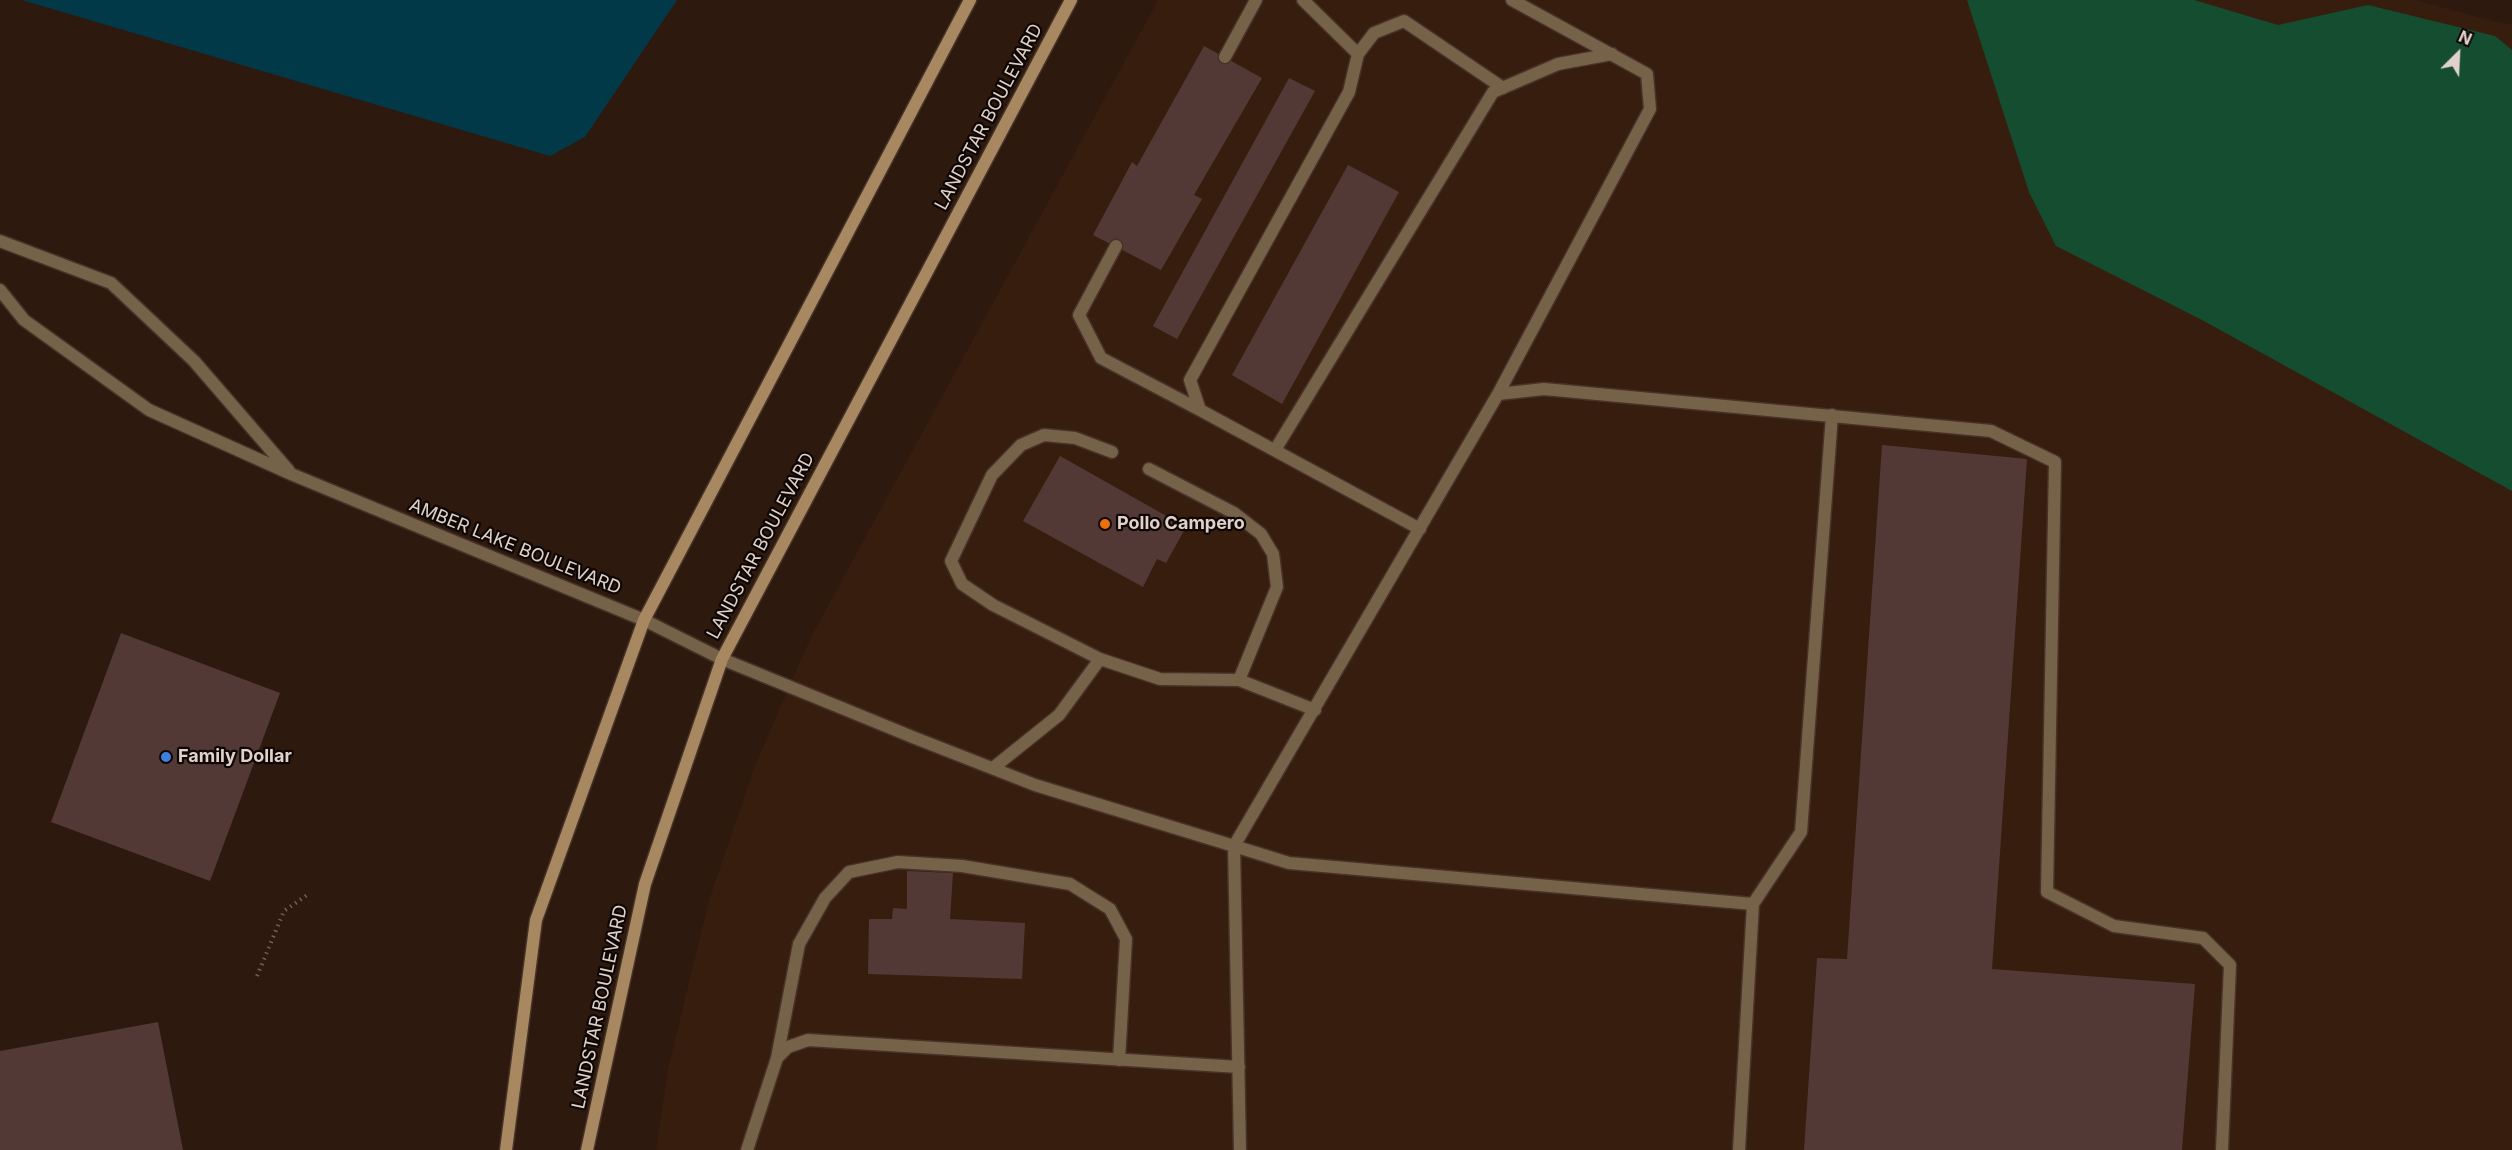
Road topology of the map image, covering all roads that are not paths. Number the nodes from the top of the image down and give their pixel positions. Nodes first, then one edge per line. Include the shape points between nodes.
1 (970, 0) edge
2 (1071, 0) edge
3 (1256, 0) edge
4 (1303, 0) edge
5 (1512, 0) edge
6 (1358, 54) junction
7 (1612, 54) junction
8 (1225, 57) dead end
9 (1503, 88) junction
10 (0, 241) edge
11 (1116, 246) dead end
12 (0, 290) edge
13 (1498, 394) junction
14 (1200, 410) junction
15 (1832, 415) junction
16 (1275, 450) junction
17 (1112, 452) dead end
18 (1149, 469) dead end
19 (291, 474) junction
20 (1420, 530) junction
21 (644, 620) junction
22 (722, 659) junction
23 (1100, 660) junction
24 (1239, 680) junction
25 (1315, 710) junction
26 (993, 768) junction
27 (1234, 846) junction
28 (1753, 904) junction
29 (777, 1058) junction
30 (1119, 1060) junction
31 (1239, 1067) junction
32 (506, 1150) edge
33 (587, 1150) edge
34 (747, 1150) edge
35 (1240, 1150) edge
36 (1739, 1150) edge
37 (2222, 1150) edge

1 - 21 main road
2 - 22 main road, LANDSTAR BOULEVARD
3 - 8 lane
4 - 6 lane
5 - 7 lane
6 - 9 lane via 1374,33 1404,21
6 - 14 lane via 1349,92 1190,380
7 - 9 lane via 1558,64
7 - 13 lane via 1647,74 1650,110
9 - 16 lane via 1493,92
10 - 19 lane, AMBER LAKE BOULEVARD via 111,283 194,361
11 - 14 lane via 1079,315 1101,358
12 - 19 lane, AMBER LAKE BOULEVARD via 24,320 149,410
13 - 15 lane via 1544,388
13 - 20 lane
14 - 16 lane
15 - 28 lane via 1801,832
15 - 37 lane via 1991,431 2055,462 2047,892 2114,926 2203,938 2230,965
16 - 20 lane
17 - 23 lane via 1075,438 1044,435 1021,446 992,475 951,561 962,584 993,605
18 - 24 lane via 1234,513 1261,534 1273,554 1277,587
19 - 21 lane, AMBER LAKE BOULEVARD
20 - 25 lane
21 - 22 lane, AMBER LAKE BOULEVARD
21 - 32 main road via 536,920
22 - 26 lane, AMBER LAKE BOULEVARD
22 - 33 main road, LANDSTAR BOULEVARD via 645,884
23 - 24 lane via 1161,679
23 - 26 lane via 1059,716
24 - 25 lane
25 - 27 lane
26 - 27 lane, AMBER LAKE BOULEVARD via 1035,785
27 - 28 lane, AMBER LAKE BOULEVARD via 1288,863
27 - 31 lane
28 - 36 lane
29 - 30 lane via 788,1047 808,1040
29 - 30 lane via 800,944 825,898 849,872 898,862 962,866 1070,884 1110,909 1126,939
29 - 34 lane
30 - 31 lane
31 - 35 lane

